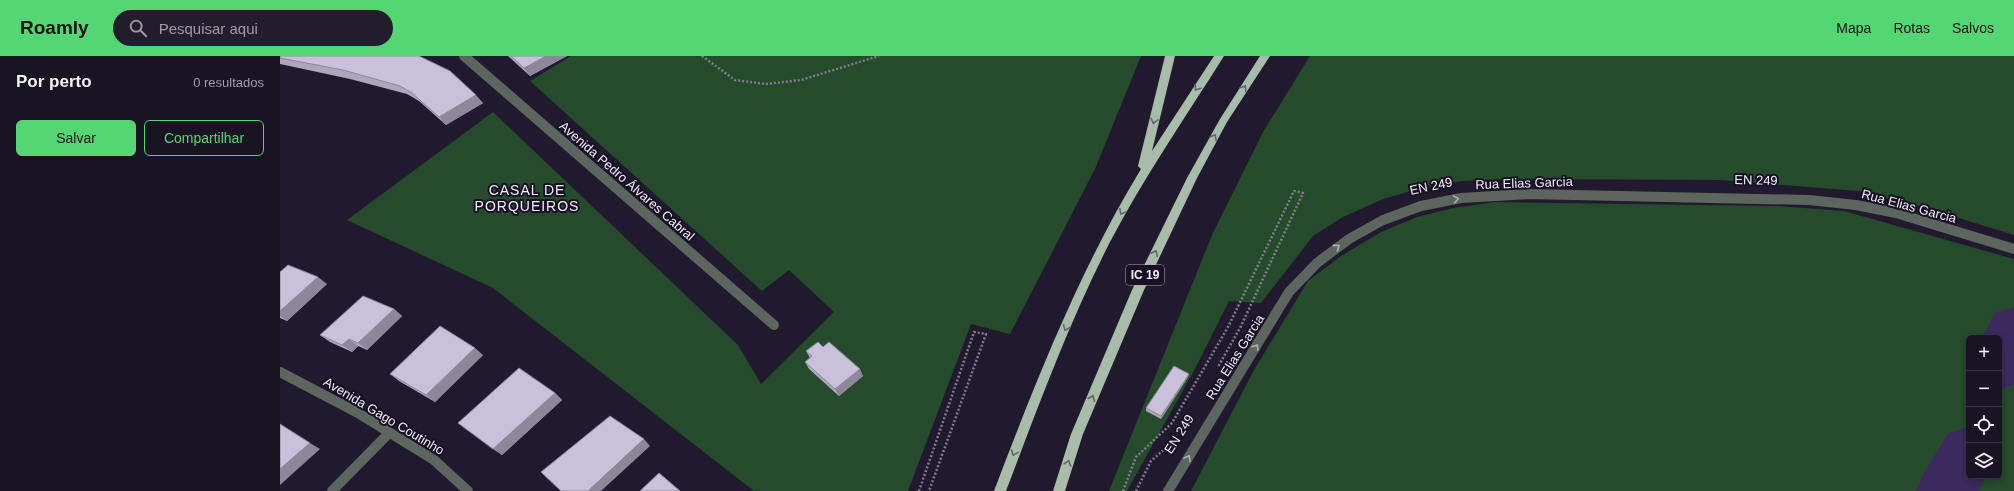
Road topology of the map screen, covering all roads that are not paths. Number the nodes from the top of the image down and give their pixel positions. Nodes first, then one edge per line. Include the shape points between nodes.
1 (464, 56) edge
2 (1170, 56) edge
3 (1219, 56) edge
4 (1265, 56) edge
5 (1141, 177) junction
6 (2014, 249) edge
7 (774, 325) dead end
8 (280, 372) edge
9 (389, 433) junction
10 (332, 491) edge
11 (468, 491) edge
12 (1000, 491) edge
13 (1059, 491) edge
14 (1168, 491) edge

1 - 7 street, Avenida Pedro Álvares Cabral
2 -> 5 highway
3 -> 5 highway
13 -> 4 highway, IC 19 via 1077,434 1141,283 1223,121
5 -> 12 highway via 1090,272 1028,416
14 -> 6 street, Rua Elias Garcia / EN 249 via 1289,292 1322,258 1354,234 1387,218 1424,205 1468,197 1547,194 1828,201 1885,210
8 - 9 street, Avenida Gago Coutinho via 358,413
9 - 10 street
9 - 11 street, Avenida Gago Coutinho via 434,460

